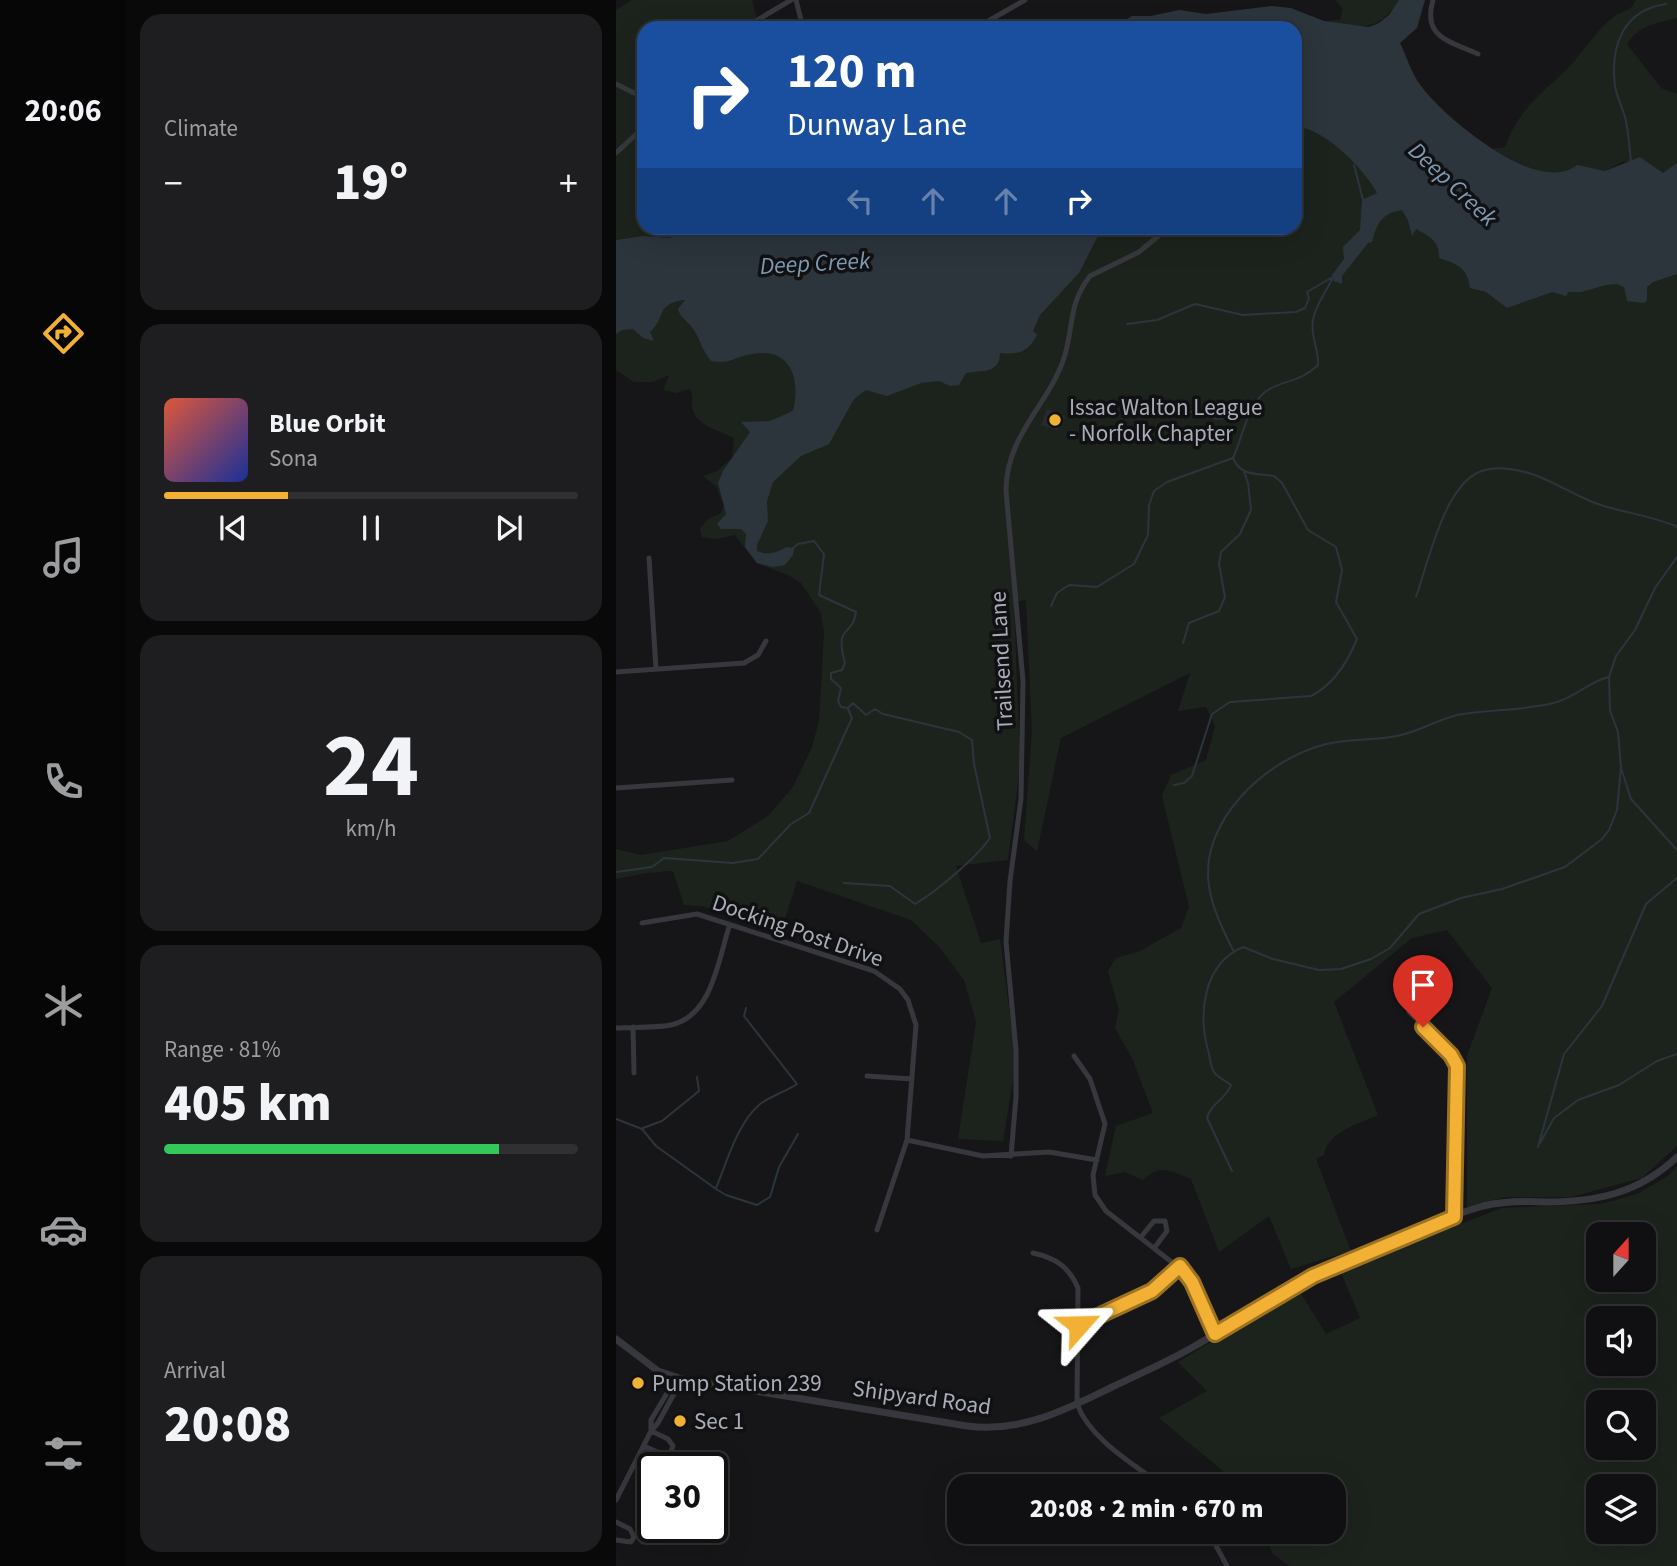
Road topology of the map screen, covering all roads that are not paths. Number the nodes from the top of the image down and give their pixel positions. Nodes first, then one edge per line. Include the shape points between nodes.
1 (794, 0) edge
2 (1025, 0) edge
3 (1433, 0) edge
4 (755, 21) edge
5 (801, 21) edge
6 (988, 21) edge
7 (1478, 54) dead end
8 (616, 84) edge
9 (637, 94) edge
10 (637, 134) edge
11 (616, 153) edge
12 (1160, 235) edge
13 (649, 558) dead end
14 (766, 641) dead end
15 (656, 669) junction
16 (616, 672) edge
17 (732, 780) dead end
18 (616, 788) edge
19 (642, 923) dead end
20 (729, 927) junction
21 (1409, 1012) dead end
22 (633, 1027) junction
23 (616, 1028) edge
24 (1074, 1056) dead end
25 (634, 1073) dead end
26 (867, 1076) dead end
27 (912, 1079) junction
28 (907, 1140) junction
29 (1011, 1156) junction
30 (1677, 1157) edge
31 (1097, 1160) junction
32 (1454, 1217) junction
33 (877, 1230) dead end
34 (1141, 1237) junction
35 (1155, 1247) junction
36 (1033, 1253) dead end
37 (1180, 1266) junction
38 (1079, 1325) junction
39 (1215, 1334) junction
40 (616, 1339) edge
41 (679, 1379) junction
42 (1077, 1404) junction
43 (651, 1430) junction
44 (644, 1446) junction
45 (1148, 1474) edge
46 (616, 1500) edge
47 (616, 1522) edge
48 (616, 1540) edge
49 (1215, 1544) edge
50 (1227, 1566) edge

1 - 4 street
1 - 5 street
2 - 6 street
3 - 7 street via 1430,12 1435,31
8 - 9 street
10 - 11 street
12 - 29 street, Trailsend Lane via 1085,282 1072,307 1058,374 1008,464 1006,491 1023,681 1021,799 1006,942 1016,1050
13 - 15 street
14 - 15 street via 760,653 744,663
15 - 16 street
17 - 18 street
19 - 20 street, Docking Post Drive via 689,914
20 - 22 street via 706,999 698,1010 671,1025
20 - 27 street, Docking Post Drive via 874,971 890,980 908,1000 916,1026
21 - 32 street via 1457,1066
22 - 23 street
22 - 25 street
24 - 31 street via 1090,1079 1105,1124
26 - 27 street
27 - 28 street, Docking Post Drive
28 - 29 street via 983,1156
28 - 33 street, Docking Post Drive
29 - 31 street via 1049,1152
30 - 32 street, Shipyard Road via 1654,1177 1617,1194 1568,1202 1500,1203
31 - 34 street via 1093,1186 1100,1205
32 - 39 street, Shipyard Road via 1318,1273
34 - 35 street
34 - 35 street via 1154,1221 1165,1221 1167,1231
35 - 37 street
36 - 38 street via 1053,1259 1073,1278
37 - 38 street via 1152,1291
37 - 39 street
38 - 42 street
39 - 42 street, Shipyard Road
40 - 41 street, Shipyard Road via 652,1368
41 - 42 street, Shipyard Road via 979,1428 1030,1422
41 - 43 street
42 - 45 street via 1086,1422
43 - 44 street
43 - 44 street via 671,1441 673,1449 664,1454
44 - 46 street
47 - 48 street via 630,1529 634,1537 625,1543
49 - 50 street

